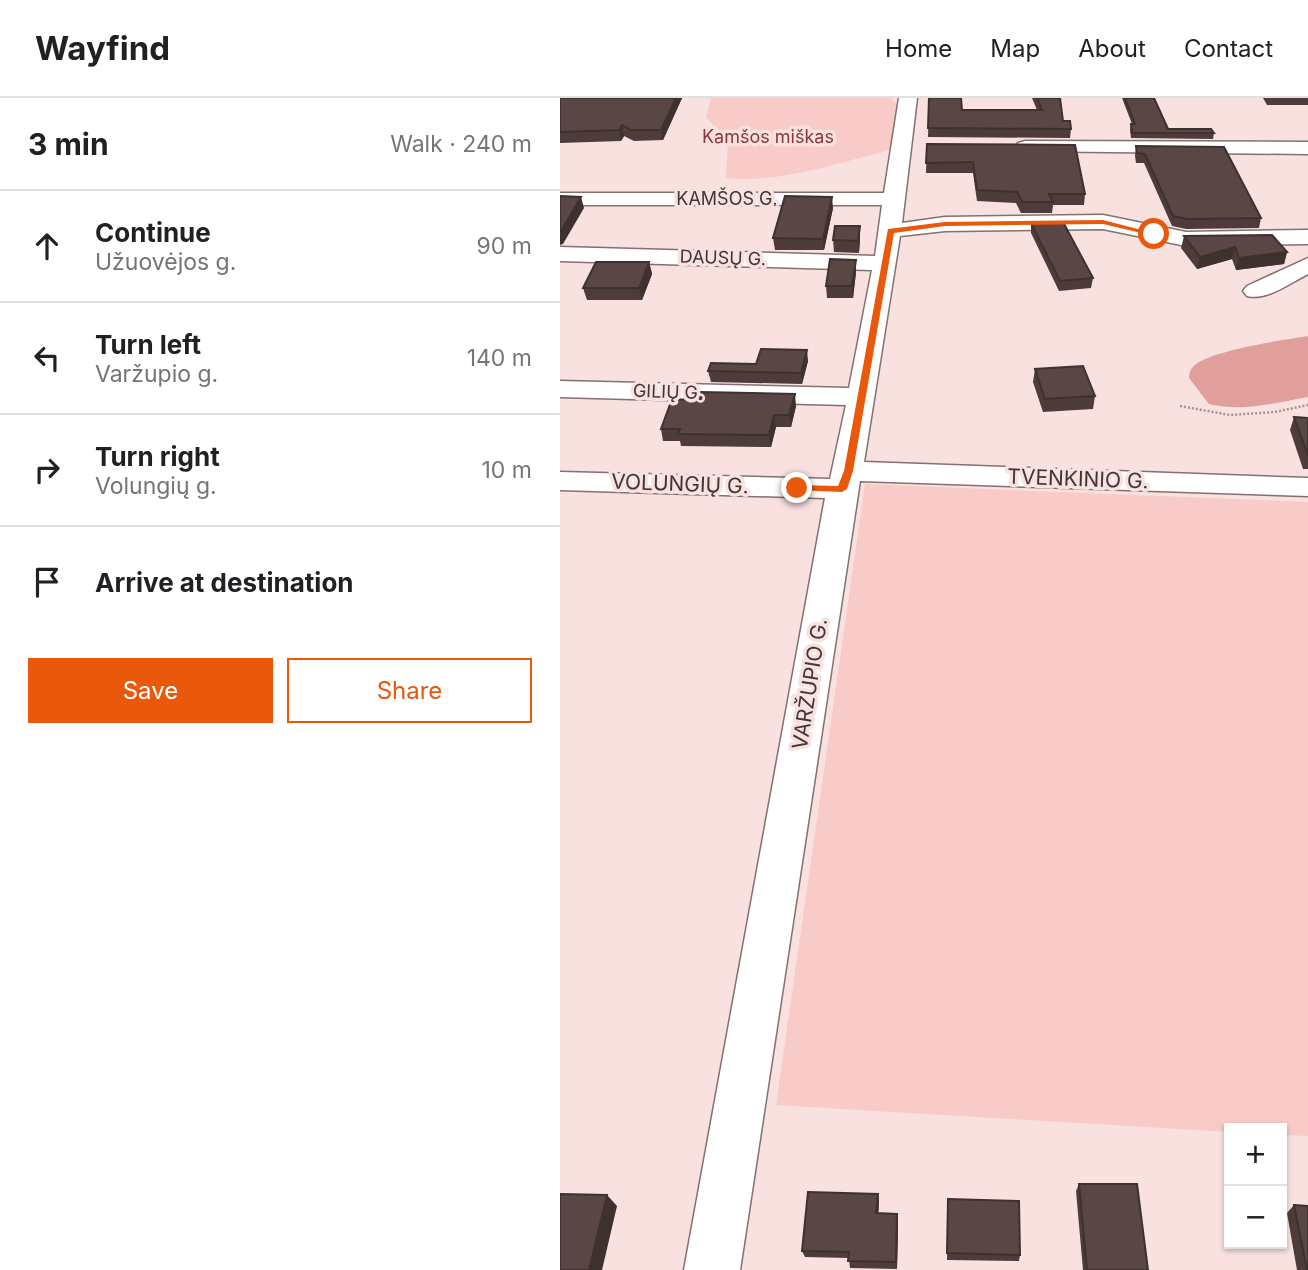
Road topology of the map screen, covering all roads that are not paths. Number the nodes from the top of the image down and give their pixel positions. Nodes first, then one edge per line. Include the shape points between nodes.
1 (908, 98) edge
2 (1010, 147) edge
3 (1308, 148) edge
4 (560, 199) edge
5 (893, 199) junction
6 (890, 231) junction
7 (1308, 237) edge
8 (560, 254) edge
9 (885, 263) junction
10 (1308, 265) edge
11 (1255, 291) dead end
12 (560, 389) edge
13 (860, 397) junction
14 (845, 480) junction
15 (560, 481) edge
16 (1308, 487) edge
17 (712, 1270) edge

1 - 5 street, VARŽUPIO G. via 908,146
2 - 3 street
4 - 5 street, KAMŠOS G.
5 - 6 street, VARŽUPIO G.
6 - 7 street via 945,224 1103,222 1186,239
6 - 9 street, VARŽUPIO G.
8 - 9 street, DAUSŲ G.
9 - 13 street, VARŽUPIO G.
10 - 11 street
12 - 13 street, GILIŲ G.
13 - 14 street, VARŽUPIO G.
14 - 15 street, VOLUNGIŲ G.
14 - 16 street, TVENKINIO G.
14 - 17 street, VARŽUPIO G.

